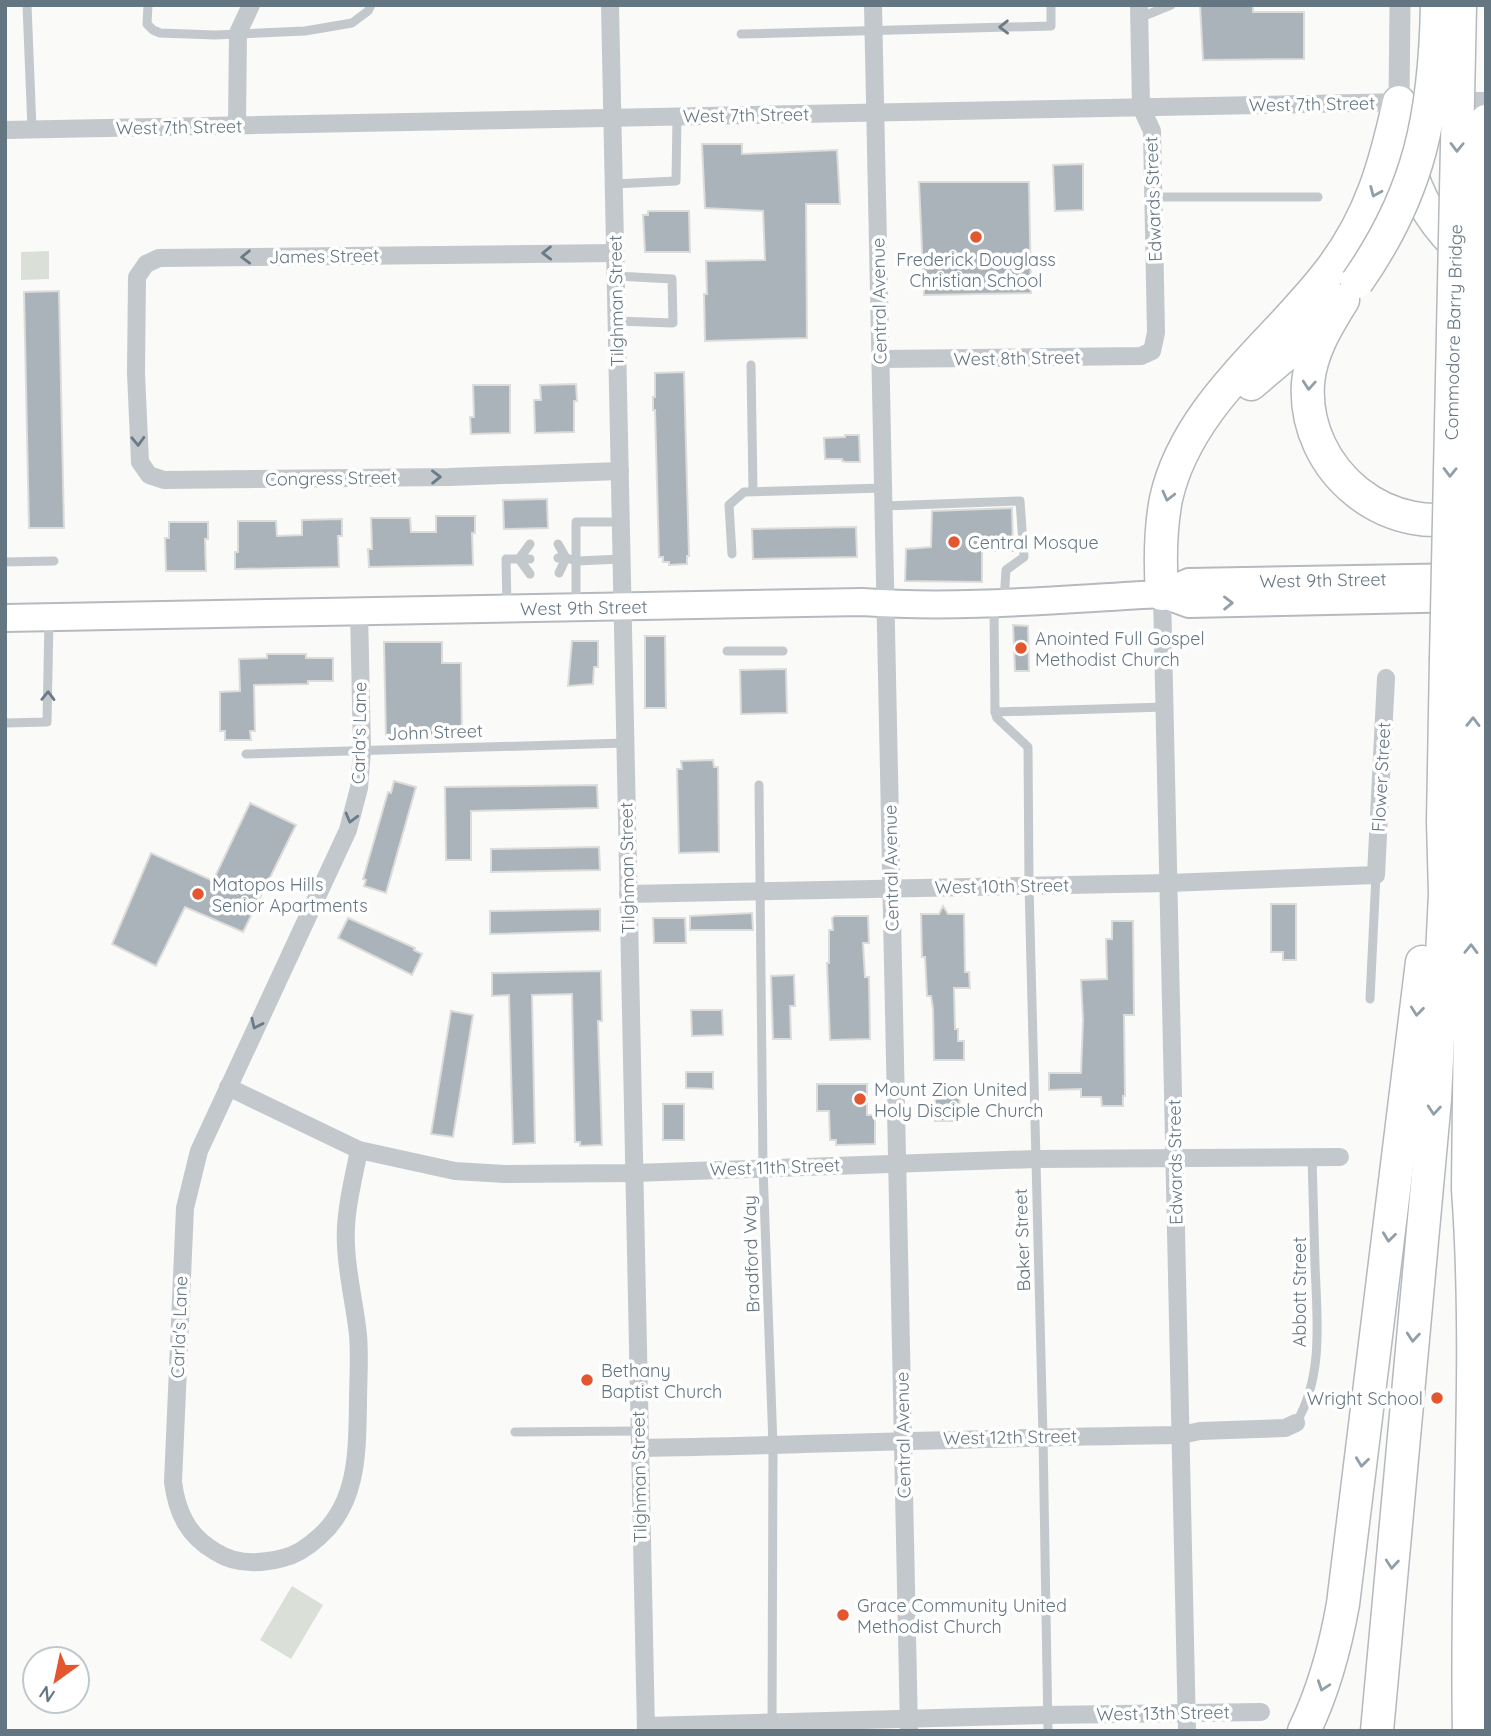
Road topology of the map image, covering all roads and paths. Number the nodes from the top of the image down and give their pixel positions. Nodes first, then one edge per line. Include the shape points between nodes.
1 (27, 5) edge
2 (148, 5) edge
3 (251, 5) edge
4 (371, 5) edge
5 (610, 5) edge
6 (873, 5) edge
7 (1051, 5) edge
8 (1171, 5) edge
9 (1400, 5) edge
10 (1437, 5) edge
11 (1460, 5) edge
12 (1139, 12) edge
13 (874, 30) junction
14 (238, 33) junction
15 (741, 34) dead end
16 (1486, 100) edge
17 (1399, 102) junction
18 (1141, 107) junction
19 (875, 113) junction
20 (677, 117) junction
21 (613, 118) junction
22 (1486, 121) edge
23 (237, 125) junction
24 (32, 129) junction
25 (5, 130) edge
26 (614, 184) junction
27 (1153, 197) junction
28 (1318, 197) dead end
29 (615, 253) junction
30 (1486, 271) edge
31 (616, 276) junction
32 (1350, 291) junction
33 (617, 321) junction
34 (1152, 351) joint
35 (881, 359) junction
36 (751, 365) dead end
37 (136, 373) joint
38 (1194, 433) junction
39 (620, 471) junction
40 (752, 491) junction
41 (883, 497) junction
42 (1486, 509) edge
43 (621, 522) junction
44 (530, 544) dead end
45 (558, 544) dead end
46 (732, 554) dead end
47 (562, 558) junction
48 (519, 559) junction
49 (530, 559) dead end
50 (621, 559) junction
51 (54, 561) dead end
52 (577, 561) junction
53 (5, 562) edge
54 (559, 573) dead end
55 (530, 574) dead end
56 (1486, 576) edge
57 (1162, 594) junction
58 (1486, 598) edge
59 (886, 603) junction
60 (999, 603) junction
61 (622, 606) junction
62 (576, 607) junction
63 (507, 608) junction
64 (359, 611) junction
65 (49, 617) junction
66 (5, 618) edge
67 (727, 651) dead end
68 (783, 651) dead end
69 (1460, 658) junction
70 (1386, 678) dead end
71 (1165, 708) junction
72 (996, 712) junction
73 (5, 723) edge
74 (625, 743) junction
75 (362, 751) junction
76 (246, 754) dead end
77 (760, 785) dead end
78 (1443, 822) junction
79 (1376, 875) junction
80 (1169, 883) junction
81 (1029, 885) junction
82 (892, 889) junction
83 (760, 891) junction
84 (628, 894) junction
85 (1370, 999) dead end
86 (228, 1087) junction
87 (359, 1150) junction
88 (1312, 1157) junction
89 (1339, 1157) dead end
90 (1175, 1158) junction
91 (1035, 1159) junction
92 (897, 1164) junction
93 (763, 1167) junction
94 (634, 1172) junction
95 (1468, 1189) junction
96 (1296, 1423) joint
97 (515, 1432) dead end
98 (1181, 1435) junction
99 (1043, 1436) junction
100 (639, 1439) junction
101 (903, 1439) junction
102 (773, 1446) junction
103 (1187, 1712) junction
104 (1261, 1712) dead end
105 (1047, 1723) edge
106 (909, 1725) edge
107 (772, 1727) edge
108 (646, 1728) edge
109 (1187, 1731) edge
110 (1304, 1731) edge
111 (1377, 1731) edge
112 (1452, 1731) edge
113 (1469, 1731) edge

1 - 24 lane
2 - 14 lane via 148,24 160,33
3 - 14 street
4 - 14 lane via 352,23 305,31
5 - 21 street, Tilghman Street
6 - 13 street, Central Avenue
7 -> 13 lane via 1051,26
8 - 12 lane
9 - 17 street
10 - 32 highway, bridge via 1433,87 1422,148 1396,218
11 -> 69 highway, Commodore Barry Bridge, bridge
12 - 18 street, Edwards Street
13 - 15 lane
13 - 19 street, Central Avenue
14 - 23 street
16 - 17 street, West 7th Street
17 - 18 street, West 7th Street
17 - 30 highway via 1411,174 1423,204 1450,240
17 -> 38 highway via 1381,176 1346,247
18 - 19 street, West 7th Street
18 - 27 street, Edwards Street via 1152,131
19 - 20 street, West 7th Street
19 - 35 street, Central Avenue
20 - 21 street, West 7th Street
20 - 26 lane via 676,181
21 - 23 street, West 7th Street
21 - 26 street, Tilghman Street
22 - 69 highway, Commodore Barry Bridge, bridge
23 - 24 street, West 7th Street
24 - 25 street, West 7th Street
26 - 29 street, Tilghman Street
27 - 28 lane
27 - 34 street, Edwards Street via 1156,333
29 - 31 street, Tilghman Street
29 -> 37 street, James Street via 151,260 141,270 135,288
31 - 33 street, Tilghman Street
31 - 33 lane via 672,279 673,323
32 - 38 highway via 1315,331
32 -> 42 highway via 1316,348 1308,380 1311,421 1327,459 1348,485 1390,512 1438,520
33 - 39 street, Tilghman Street
34 - 35 street, West 8th Street via 1141,356
35 - 41 street, Central Avenue
36 - 40 lane
37 -> 39 street, Congress Street via 140,462 149,475 164,480
38 -> 57 highway via 1167,496 1161,541
39 - 43 street, Tilghman Street
40 - 41 lane
40 - 46 lane via 729,505
41 - 59 street, Central Avenue
41 - 60 lane via 1020,501 1024,557 1006,570
43 - 50 street, Tilghman Street
43 - 52 lane via 576,522
44 - 48 lane
45 - 47 lane
47 - 52 lane
47 - 54 lane
48 - 49 lane
48 - 55 lane
48 - 63 lane via 506,559
50 - 52 lane
50 - 61 street, Tilghman Street
51 - 53 lane
52 - 62 lane
56 - 57 main road, West 9th Street via 1189,582
57 -> 58 main road, West 9th Street via 1189,604
57 - 60 main road, West 9th Street
57 - 71 street, Edwards Street
59 - 60 main road, West 9th Street
59 - 61 main road, West 9th Street
59 - 82 street, Central Avenue
60 - 72 lane
61 - 62 main road, West 9th Street
61 - 74 street, Tilghman Street
62 - 63 main road, West 9th Street
63 - 64 main road, West 9th Street
64 - 65 main road, West 9th Street
64 - 75 street, Carla's Lane
65 - 66 main road, West 9th Street
73 -> 65 lane via 47,723
67 - 68 lane
69 - 78 highway
95 -> 69 highway
70 - 79 street, Flower Street
71 - 72 lane
71 - 80 street, Edwards Street
72 - 81 lane, Baker Street via 1028,747
74 - 75 lane, John Street
74 - 84 street, Tilghman Street
75 - 76 lane, John Street
75 -> 86 street, Carla's Lane via 359,788 348,830
77 - 83 lane, Bradford Way
78 -> 110 highway via 1433,870 1343,1604 1330,1665
78 -> 111 highway via 1445,894 1435,1099
79 - 80 street, West 10th Street
79 - 85 lane
80 - 81 street, West 10th Street
80 - 90 street, Edwards Street
81 - 82 street, West 10th Street
81 - 91 lane, Baker Street
82 - 83 street, West 10th Street
82 - 92 street, Central Avenue
83 - 84 street, West 10th Street
83 - 93 lane, Bradford Way
84 - 94 street, Tilghman Street
86 - 87 street, West 11th Street
86 - 87 street, Carla's Lane via 199,1151 185,1208 173,1482 185,1523 203,1543 234,1560 253,1563 294,1556 328,1530 342,1512 352,1483 358,1335 345,1242
87 - 94 street, West 11th Street via 455,1171
88 - 89 street, West 11th Street
88 - 90 street, West 11th Street
88 - 96 lane, Abbott Street via 1314,1375
90 - 91 street, West 11th Street
90 - 98 street, Edwards Street
91 - 92 street, West 11th Street
91 - 99 lane, Baker Street
92 - 93 street, West 11th Street
92 - 101 street, Central Avenue
93 - 94 street, West 11th Street
93 - 102 lane, Bradford Way
94 - 100 street, Tilghman Street
95 - 112 highway via 1463,1231
95 - 113 highway via 1472,1411
96 - 98 street, West 12th Street via 1285,1428
97 - 100 lane
98 - 99 street, West 12th Street
98 - 103 street, Edwards Street
99 - 101 street, West 12th Street
99 - 105 lane, Baker Street
100 - 102 street, West 12th Street
100 - 108 street, Tilghman Street
101 - 102 street, West 12th Street
101 - 106 street, Central Avenue
102 - 107 lane, Bradford Way
103 - 104 street, West 13th Street
103 - 105 street, West 13th Street
103 - 109 street, Edwards Street
105 - 106 street, West 13th Street
106 - 107 street, West 13th Street
107 - 108 street, West 13th Street

